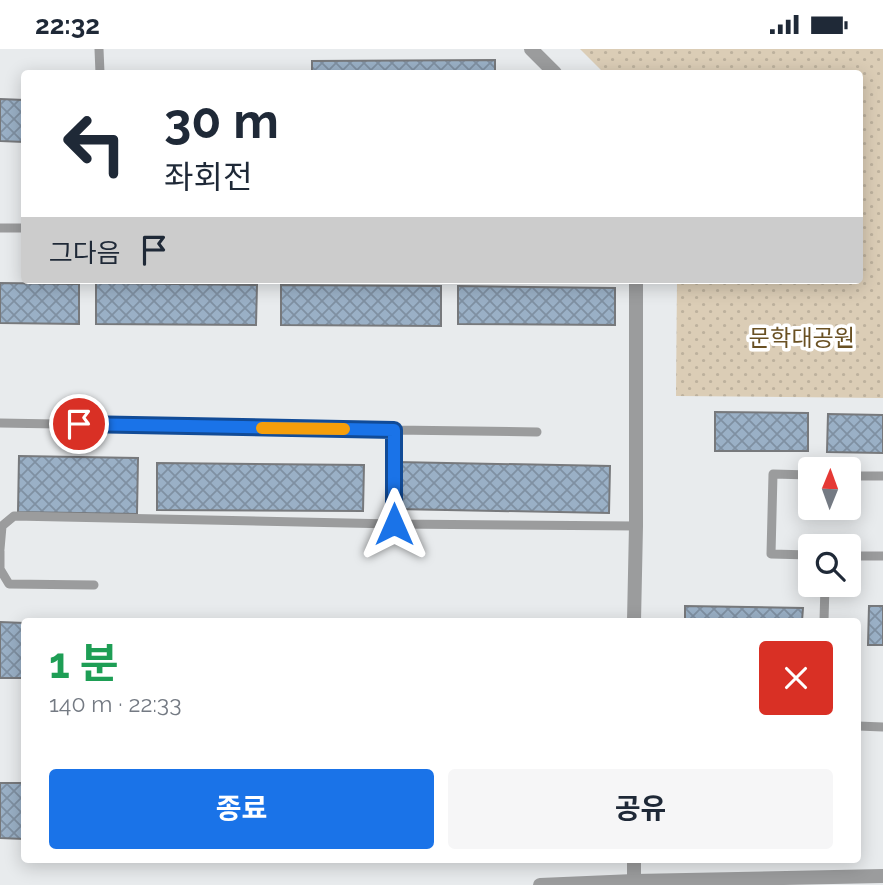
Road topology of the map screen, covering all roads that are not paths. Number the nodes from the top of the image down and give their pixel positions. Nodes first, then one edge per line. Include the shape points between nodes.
1 (99, 49) edge
2 (531, 49) edge
3 (100, 70) edge
4 (552, 70) edge
5 (0, 228) edge
6 (21, 228) edge
7 (636, 284) edge
8 (0, 423) edge
9 (394, 430) junction
10 (537, 432) dead end
11 (798, 475) edge
12 (861, 475) edge
13 (883, 476) edge
14 (394, 524) junction
15 (636, 526) junction
16 (0, 550) edge
17 (798, 555) edge
18 (861, 556) edge
19 (883, 556) edge
20 (94, 585) dead end
21 (825, 597) edge
22 (634, 618) edge
23 (824, 618) edge
24 (861, 726) edge
25 (883, 727) edge
26 (634, 863) edge
27 (883, 876) edge
28 (634, 883) edge
29 (540, 885) edge

1 - 3 lane
2 - 4 street
5 - 6 lane
7 - 15 street
8 - 9 lane
9 - 10 lane
9 - 14 lane
11 - 17 lane via 773,474 771,554
12 - 13 lane
14 - 15 lane
14 - 16 lane via 14,516 2,526
15 - 22 street
16 - 20 lane via 0,569 9,584
18 - 19 lane
21 - 23 lane
24 - 25 lane
26 - 28 street
27 - 28 street
28 - 29 street

